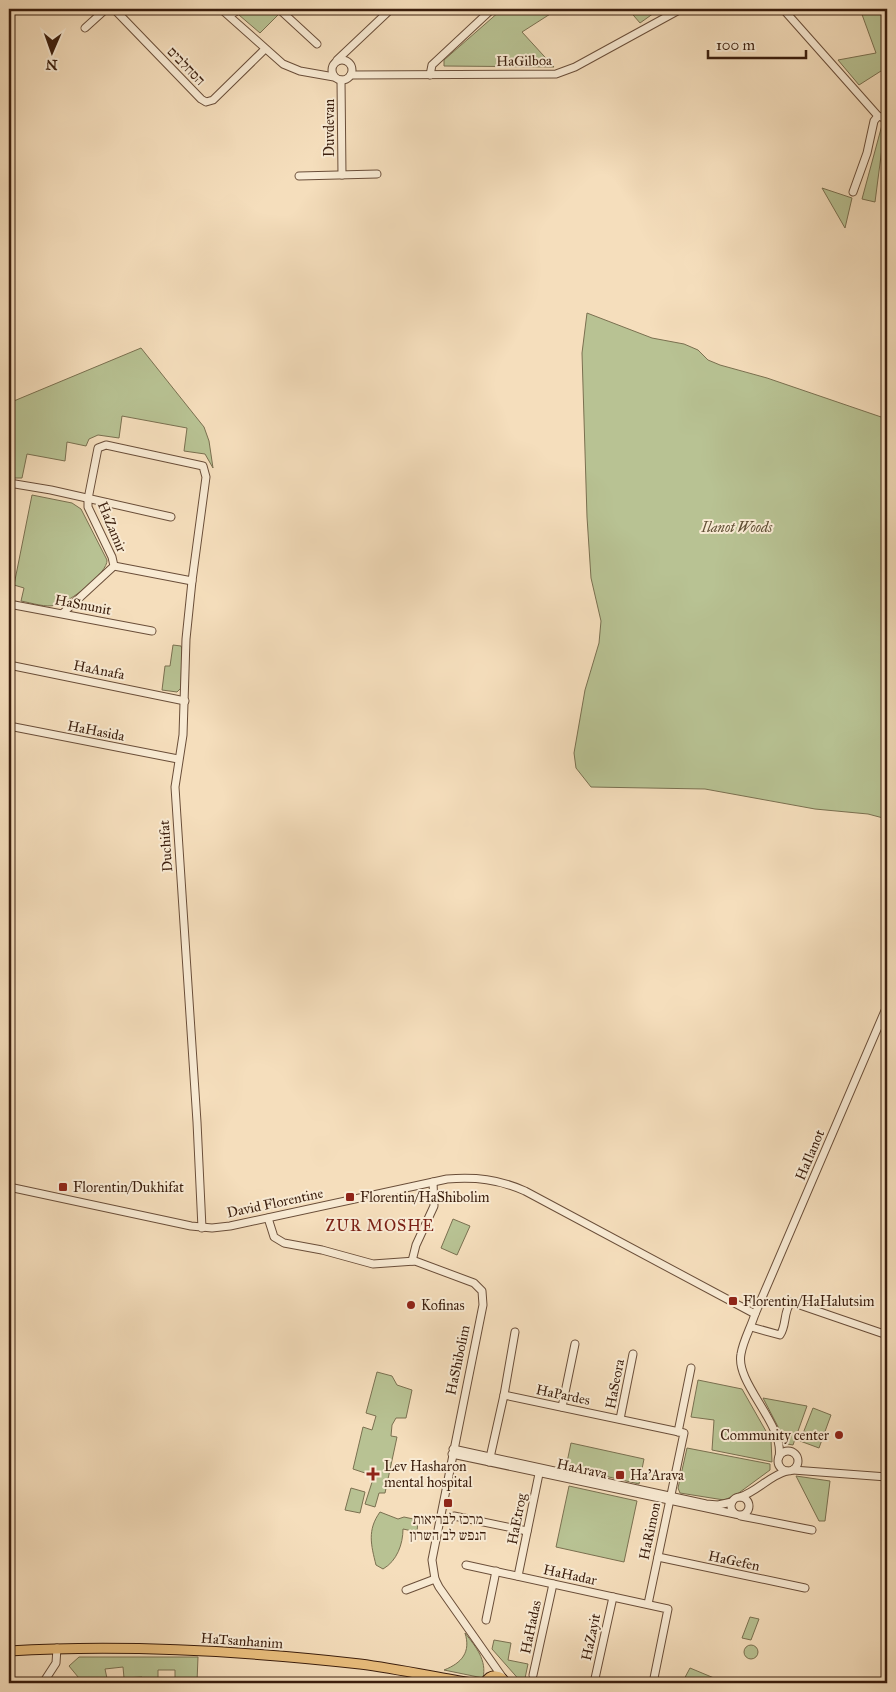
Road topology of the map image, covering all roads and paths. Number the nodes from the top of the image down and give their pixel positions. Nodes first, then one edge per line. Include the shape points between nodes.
1 (106, 9) edge
2 (114, 9) edge
3 (221, 9) edge
4 (241, 9) edge
5 (279, 9) edge
6 (391, 9) edge
7 (492, 9) edge
8 (681, 9) edge
9 (783, 9) edge
10 (228, 15) junction
11 (86, 28) dead end
12 (317, 44) dead end
13 (353, 46) junction
14 (266, 49) junction
15 (335, 63) junction
16 (349, 63) junction
17 (314, 73) junction
18 (351, 75) junction
19 (430, 75) junction
20 (334, 77) junction
21 (342, 80) junction
22 (878, 116) junction
23 (887, 118) edge
24 (377, 174) dead end
25 (342, 175) junction
26 (299, 176) dead end
27 (853, 192) dead end
28 (203, 466) joint
29 (9, 483) edge
30 (88, 499) junction
31 (171, 517) dead end
32 (114, 566) junction
33 (192, 581) junction
34 (9, 604) edge
35 (63, 613) junction
36 (152, 631) dead end
37 (9, 665) edge
38 (184, 701) junction
39 (9, 726) edge
40 (178, 759) junction
41 (887, 1006) edge
42 (433, 1182) junction
43 (9, 1187) edge
44 (268, 1218) junction
45 (202, 1228) junction
46 (412, 1261) junction
47 (756, 1314) junction
48 (751, 1327) junction
49 (515, 1332) dead end
50 (887, 1335) edge
51 (575, 1344) dead end
52 (633, 1354) dead end
53 (691, 1368) dead end
54 (504, 1395) junction
55 (562, 1407) junction
56 (620, 1420) junction
57 (681, 1432) junction
58 (776, 1436) junction
59 (453, 1451) junction
60 (792, 1452) junction
61 (490, 1459) junction
62 (798, 1459) junction
63 (779, 1460) junction
64 (540, 1470) junction
65 (790, 1471) junction
66 (817, 1471) junction
67 (887, 1477) edge
68 (767, 1481) junction
69 (757, 1488) junction
70 (740, 1497) junction
71 (670, 1499) junction
72 (732, 1502) junction
73 (750, 1505) junction
74 (738, 1515) junction
75 (454, 1516) dead end
76 (756, 1519) junction
77 (812, 1530) dead end
78 (527, 1531) junction
79 (658, 1557) junction
80 (466, 1565) dead end
81 (496, 1571) junction
82 (518, 1576) junction
83 (435, 1579) junction
84 (553, 1584) junction
85 (805, 1588) dead end
86 (406, 1590) dead end
87 (613, 1597) junction
88 (648, 1604) junction
89 (486, 1620) dead end
90 (57, 1648) junction
91 (9, 1651) edge
92 (487, 1656) junction
93 (533, 1675) dead end
94 (487, 1681) edge
95 (505, 1681) edge
96 (43, 1683) edge
97 (472, 1683) edge
98 (594, 1683) edge
99 (653, 1683) edge

1 - 11 street
2 - 14 street, הסחלבים via 206,102 213,100
3 - 10 street
4 - 10 street
5 - 12 street
6 - 13 street
7 - 19 street via 432,65
8 - 19 street, HaGilboa via 564,72
9 - 22 street
10 - 14 street
13 - 15 street
13 - 16 street
14 - 17 street via 288,67
15 - 16 street via 344,60
15 - 17 street
15 - 20 street via 331,71
16 - 18 street
17 - 20 street
18 - 19 street, HaGilboa
18 - 21 street
20 - 21 street
21 - 25 street, Duvdevan
22 - 23 street
22 - 27 street
24 - 25 street, Duvdevan
25 - 26 street, Duvdevan
28 - 30 street, HaZamir via 102,445 96,452
28 - 33 street, Duchifat via 206,477
29 - 30 street
30 - 31 street
30 - 32 street, HaZamir via 90,513
32 - 33 street
32 - 35 street, HaZamir
33 - 38 street, Duchifat
34 - 35 street, HaSnunit
35 - 36 street, HaSnunit
37 - 38 street, HaAnafa
38 - 40 street, Duchifat
39 - 40 street, HaHasida
40 - 45 street, Duchifat via 175,797
41 - 47 street, HaIlanot
42 - 44 street, David Florentine
42 - 46 street via 434,1206
42 - 47 street, David Florentine via 483,1178 509,1184
43 - 45 street, David Florentine
44 - 45 street, David Florentine
44 - 46 street, HaShibolim via 274,1237 284,1243 373,1264
46 - 59 street, HaShibolim via 474,1283 481,1288 483,1295
47 - 48 street, HaIlanot
48 - 50 street via 780,1335 790,1302
48 - 58 street, HaIlanot via 740,1355 742,1368
49 - 54 street
51 - 55 street
52 - 56 street, HaSeora
53 - 57 street, HaRimon
54 - 55 street, HaPardes
54 - 61 street
55 - 56 street, HaPardes
56 - 57 street, HaPardes
57 - 71 street, HaRimon
58 - 60 street
58 - 63 street
59 - 61 street, HaArava
59 - 83 street, HaShibolim via 432,1550
60 - 62 street
60 - 63 street via 783,1453
61 - 64 street, HaArava
62 - 65 street
62 - 66 street
63 - 65 street via 781,1469
63 - 68 street
64 - 71 street, HaArava
64 - 78 street, HaEtrog
65 - 66 street
65 - 68 street
66 - 67 street
68 - 69 street
69 - 70 street
69 - 73 street
70 - 72 street
70 - 73 street via 746,1498
71 - 72 street, HaArava via 712,1505
71 - 74 street, HaArava
71 - 79 street, HaRimon
72 - 74 street via 731,1508
73 - 74 street via 747,1513
73 - 76 street
74 - 76 street, HaArava
75 - 78 street
76 - 77 street, HaArava
78 - 82 street, HaEtrog
79 - 85 street, HaGefen
79 - 88 street, HaRimon
80 - 81 street, HaHadar
81 - 82 street, HaHadar
81 - 89 street
82 - 84 street, HaHadar
83 - 86 street
83 - 92 street, HaShibolim
84 - 87 street, HaHadar
84 - 93 street, HaHadas
87 - 88 street, HaHadar
87 - 98 street, HaZayit
88 - 99 street, HaHadar via 668,1609
90 - 91 main road, HaTsanhanim
90 - 96 street via 56,1664
90 - 97 main road, HaTsanhanim via 129,1648 310,1660 371,1666
92 - 94 street, HaShibolim via 491,1666
92 - 95 street, HaShibolim
94 - 95 main road via 496,1676

